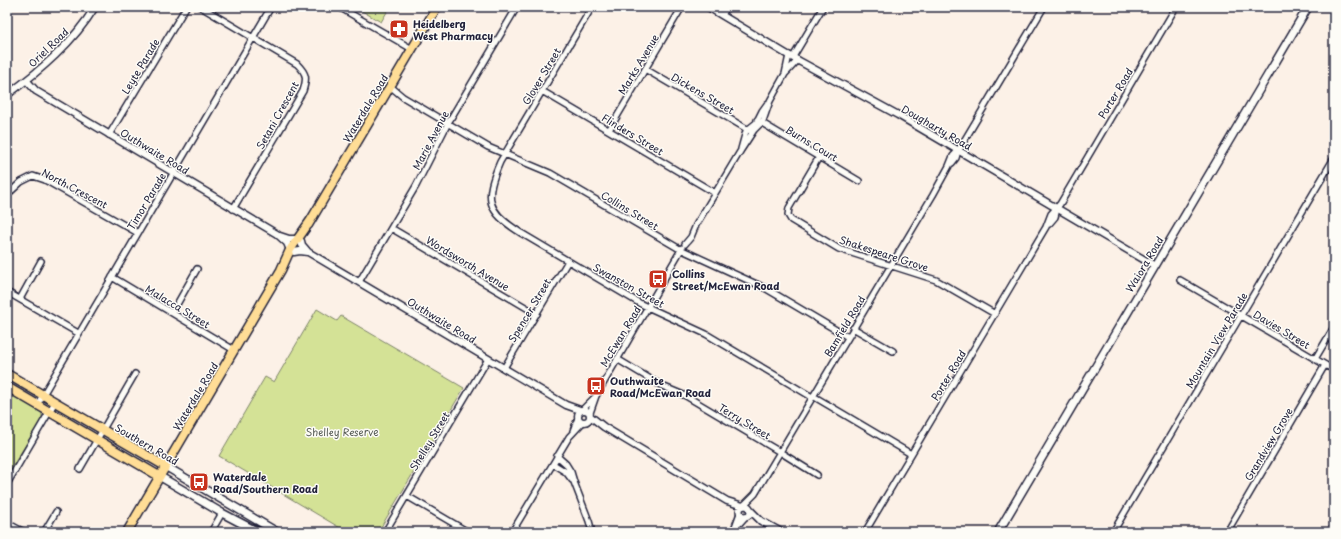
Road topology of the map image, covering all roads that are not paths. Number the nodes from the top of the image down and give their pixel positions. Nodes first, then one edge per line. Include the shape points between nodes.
1 (95, 7) edge
2 (186, 7) edge
3 (201, 7) edge
4 (271, 7) edge
5 (339, 7) edge
6 (437, 7) edge
7 (517, 7) edge
8 (592, 7) edge
9 (682, 7) edge
10 (708, 7) edge
11 (727, 7) edge
12 (823, 7) edge
13 (1044, 7) edge
14 (1176, 7) edge
15 (1308, 7) edge
16 (722, 15) junction
17 (253, 37) junction
18 (412, 50) junction
19 (794, 58) junction
20 (645, 70) junction
21 (785, 74) junction
22 (27, 80) junction
23 (389, 88) junction
24 (542, 91) junction
25 (7, 95) edge
26 (760, 122) junction
27 (448, 123) junction
28 (747, 129) junction
29 (609, 130) junction
30 (752, 132) junction
31 (109, 135) junction
32 (741, 150) junction
33 (958, 151) junction
34 (505, 155) junction
35 (819, 157) junction
36 (1334, 158) edge
37 (173, 174) junction
38 (859, 181) dead end
39 (715, 193) junction
40 (7, 196) edge
41 (233, 209) junction
42 (1057, 209) junction
43 (391, 228) junction
44 (138, 233) junction
45 (277, 234) junction
46 (299, 240) junction
47 (682, 250) junction
48 (292, 251) junction
49 (308, 252) junction
50 (41, 261) dead end
51 (568, 261) junction
52 (891, 265) junction
53 (1155, 266) junction
54 (197, 269) dead end
55 (112, 277) junction
56 (1180, 280) dead end
57 (359, 282) junction
58 (7, 292) edge
59 (20, 299) junction
60 (648, 307) junction
61 (172, 313) junction
62 (537, 314) junction
63 (995, 314) junction
64 (1241, 315) junction
65 (1334, 327) edge
66 (853, 328) junction
67 (78, 333) junction
68 (848, 337) junction
69 (234, 350) junction
70 (893, 351) dead end
71 (488, 359) junction
72 (617, 359) junction
73 (1315, 359) junction
74 (1325, 365) junction
75 (504, 368) junction
76 (1334, 370) edge
77 (7, 374) edge
78 (135, 374) dead end
79 (7, 387) edge
80 (42, 395) junction
81 (813, 396) junction
82 (55, 402) junction
83 (37, 405) junction
84 (49, 412) junction
85 (584, 416) junction
86 (102, 430) junction
87 (97, 440) junction
88 (780, 452) junction
89 (911, 454) junction
90 (557, 456) junction
91 (553, 464) junction
92 (165, 466) junction
93 (80, 469) dead end
94 (817, 475) dead end
95 (159, 476) junction
96 (574, 482) junction
97 (7, 484) edge
98 (407, 496) junction
99 (745, 511) junction
100 (56, 512) dead end
101 (222, 512) junction
102 (7, 523) edge
103 (14, 530) edge
104 (734, 530) edge
105 (24, 532) edge
106 (44, 532) edge
107 (127, 532) edge
108 (211, 532) edge
109 (258, 532) edge
110 (278, 532) edge
111 (385, 532) edge
112 (468, 532) edge
113 (512, 532) edge
114 (592, 532) edge
115 (781, 532) edge
116 (865, 532) edge
117 (998, 532) edge
118 (1113, 532) edge
119 (1227, 532) edge

1 - 22 street, Oriel Road via 71,40
2 - 31 street, Leyte Parade
3 - 17 street, Setani Crescent
4 - 17 street, Timor Parade
5 - 18 street
6 - 18 main road, Waterdale Road
7 - 27 street, Marie Avenue
8 - 24 street, Glover Street
9 - 20 street, Marks Avenue
10 - 16 street, Dougharty Road
11 - 16 street
12 - 19 street, McEwan Road
13 - 33 street, Bamfield Road
14 - 42 street, Porter Road
15 - 53 main road, Waiora Road
16 - 19 street, Dougharty Road
17 - 37 street, Timor Parade
17 - 41 street, Setani Crescent via 297,64 305,72 306,82
18 - 23 main road, Waterdale Road
19 - 21 street, McEwan Road
19 - 21 street, McEwan Road
19 - 33 street, Dougharty Road
20 - 28 street, Dickens Street
20 - 29 street, Marks Avenue
21 - 26 street, McEwan Road via 762,111
22 - 25 street, Oriel Road
22 - 31 street, Outhwaite Road via 36,91
23 - 27 street, Collins Street
23 - 46 main road, Waterdale Road
24 - 29 street, Flinders Street
24 - 34 street, Glover Street
26 - 28 street, McEwan Road
26 - 30 street, McEwan Road
26 - 35 street, Burns Court
27 - 34 street, Collins Street
27 - 43 street, Marie Avenue
28 - 30 street, Dickens Street
28 - 32 street, McEwan Road
29 - 39 street, Flinders Street
30 - 32 street, McEwan Road
31 - 37 street, Outhwaite Road
32 - 39 street, McEwan Road
33 - 42 street, Dougharty Road
33 - 52 street, Bamfield Road
34 - 47 street, Collins Street via 556,176
34 - 51 street, Swanston Street via 492,184 492,206 514,229
35 - 38 street, Burns Court
35 - 52 street, Shakespeare Grove via 789,208 789,218 796,225 839,249
36 - 64 street, Mountain View Parade
37 - 41 street, Outhwaite Road
37 - 44 street, Timor Parade
39 - 47 street, McEwan Road
40 - 44 street, North Crescent via 21,182 33,176 45,180
41 - 45 street, Outhwaite Road
42 - 53 street, Dougharty Road
42 - 63 street, Porter Road via 1055,217 1046,227
43 - 57 street, Marie Avenue
43 - 62 street, Wordsworth Avenue
44 - 55 street, Timor Parade
45 - 46 street, Outhwaite Road
45 - 48 street, Outhwaite Road
46 - 48 main road, Waterdale Road
46 - 49 street, Outhwaite Road
47 - 60 street, McEwan Road
47 - 68 street, Collins Street via 770,291
48 - 49 street
48 - 69 main road, Waterdale Road
49 - 57 street, Outhwaite Road
50 - 59 street
51 - 60 street, Swanston Street
51 - 62 street, Spencer Street
52 - 63 street, Shakespeare Grove via 940,282
52 - 66 street, Bamfield Road
53 - 117 main road, Waiora Road
54 - 61 street
55 - 61 street, Malacca Street
55 - 67 street, Timor Parade
56 - 64 street, Davies Street
57 - 71 street, Outhwaite Road
58 - 59 street
59 - 67 street
60 - 72 street, McEwan Road
60 - 81 street, Swanston Street via 706,334
61 - 69 street, Malacca Street
62 - 75 street, Spencer Street
63 - 89 street, Porter Road
64 - 73 street, Davies Street
64 - 118 street, Mountain View Parade
65 - 73 street
66 - 68 street, Bamfield Road
66 - 70 street
67 - 80 street, Timor Parade
68 - 81 street, Bamfield Road
69 - 92 main road, Waterdale Road
71 - 75 street, Outhwaite Road
71 - 98 street, Shelley Street
72 - 85 street, McEwan Road
72 - 88 street, Terry Street via 662,386 686,396
73 - 74 street, Davies Street
74 - 76 street, Davies Street
74 - 119 street, Grandview Grove
75 - 85 street, Outhwaite Road
77 - 80 main road, Southern Road
78 - 86 street
79 - 83 main road
80 - 82 main road, Southern Road
80 - 83 street, Timor Parade
81 - 88 street, Bamfield Road
81 - 89 street, Swanston Street
82 - 84 street
82 - 86 main road, Southern Road
83 - 84 main road
84 - 87 main road
84 - 97 street
85 - 90 street, McEwan Road
85 - 99 street, Outhwaite Road
86 - 87 street
86 - 92 main road, Southern Road
87 - 93 street
87 - 95 main road
88 - 94 street, Terry Street
88 - 99 street, Bamfield Road
89 - 116 street, Porter Road
90 - 91 street, McEwan Road
90 - 96 street via 569,467
91 - 96 street via 566,472
91 - 113 street, McEwan Road
92 - 95 main road, Waterdale Road
92 - 110 main road, Southern Road
95 - 101 main road
95 - 107 main road, Waterdale Road
96 - 114 street
98 - 111 street, Shelley Street
98 - 112 street
99 - 104 street, Bamfield Road
99 - 115 street, Outhwaite Road
100 - 106 street
101 - 108 street
101 - 109 main road
102 - 103 street
103 - 105 street

